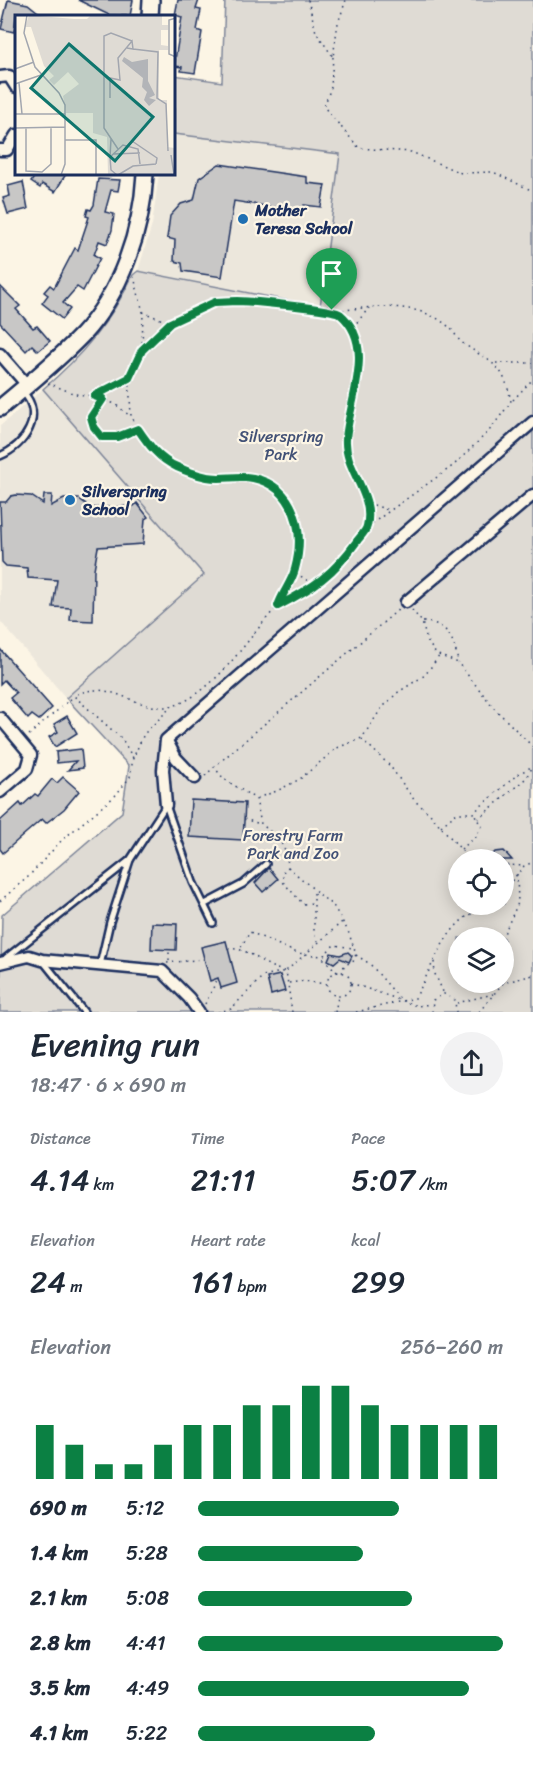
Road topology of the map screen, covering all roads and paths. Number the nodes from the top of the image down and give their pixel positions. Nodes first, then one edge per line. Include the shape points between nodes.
1 (151, 0) edge
2 (308, 0) edge
3 (346, 0) edge
4 (150, 15) edge
5 (333, 57) junction
6 (0, 77) edge
7 (15, 85) edge
8 (15, 137) edge
9 (0, 150) edge
10 (145, 176) edge
11 (533, 191) edge
12 (132, 274) dead end
13 (369, 307) junction
14 (338, 311) junction
15 (143, 312) junction
16 (170, 323) junction
17 (352, 328) junction
18 (142, 350) junction
19 (0, 354) edge
20 (495, 363) junction
21 (533, 363) edge
22 (129, 378) junction
23 (533, 379) edge
24 (28, 384) junction
25 (94, 396) junction
26 (103, 399) junction
27 (511, 402) junction
28 (0, 408) edge
29 (131, 416) junction
30 (533, 422) edge
31 (138, 429) junction
32 (0, 456) edge
33 (533, 495) edge
34 (367, 503) junction
35 (388, 510) junction
36 (367, 527) junction
37 (295, 572) junction
38 (315, 586) junction
39 (406, 602) junction
40 (278, 606) junction
41 (422, 622) junction
42 (441, 655) junction
43 (458, 663) junction
44 (74, 696) junction
45 (172, 706) junction
46 (0, 718) edge
47 (28, 735) dead end
48 (362, 738) junction
49 (166, 740) junction
50 (533, 747) edge
51 (132, 758) junction
52 (533, 767) edge
53 (214, 768) junction
54 (195, 778) joint
55 (0, 792) edge
56 (256, 799) junction
57 (166, 805) junction
58 (473, 813) junction
59 (244, 819) dead end
60 (478, 819) junction
61 (261, 824) junction
62 (440, 826) junction
63 (460, 849) joint
64 (130, 860) junction
65 (533, 862) edge
66 (266, 864) dead end
67 (514, 865) edge
68 (524, 866) junction
69 (288, 867) junction
70 (517, 874) junction
71 (514, 877) edge
72 (314, 892) junction
73 (0, 901) edge
74 (313, 903) junction
75 (205, 904) junction
76 (472, 915) edge
77 (343, 921) junction
78 (213, 923) dead end
79 (507, 927) edge
80 (319, 943) junction
81 (241, 947) junction
82 (352, 948) junction
83 (228, 949) dead end
84 (169, 950) dead end
85 (308, 954) junction
86 (356, 954) junction
87 (322, 957) junction
88 (204, 958) dead end
89 (42, 960) junction
90 (169, 961) junction
91 (434, 961) junction
92 (0, 963) edge
93 (100, 966) junction
94 (162, 971) junction
95 (286, 971) junction
96 (337, 972) junction
97 (533, 975) edge
98 (218, 978) dead end
99 (514, 980) edge
100 (287, 983) junction
101 (351, 983) junction
102 (327, 984) junction
103 (444, 994) junction
104 (494, 994) joint
105 (339, 996) junction
106 (403, 1002) junction
107 (431, 1004) junction
108 (456, 1004) junction
109 (198, 1010) edge
110 (84, 1012) edge
111 (218, 1012) edge
112 (292, 1012) edge
113 (335, 1012) edge
114 (356, 1012) edge
115 (432, 1012) edge
116 (456, 1012) edge
117 (479, 1012) edge

1 - 4 street
2 - 5 path via 316,32
3 - 5 path
5 - 11 path via 331,87 324,107 359,148 411,152 461,173 493,172
6 - 7 street via 9,76
8 - 9 street via 7,150
10 - 24 street via 128,257 108,299 84,333
12 - 15 path
13 - 14 path
13 - 17 path
13 - 20 path via 407,310 434,318 450,327 462,343
14 - 16 path via 215,302
14 - 17 path
15 - 16 path
15 - 18 path
16 - 18 path
17 - 34 path via 359,356 346,449
18 - 22 path
19 - 24 street
20 - 21 path
20 - 27 path
22 - 25 path
22 - 29 path
23 - 27 path
24 - 25 path via 50,383 75,394
24 - 28 street
24 - 32 lane via 33,423 29,434
25 - 26 path
26 - 29 path
26 - 31 path via 91,417 102,437 117,437
27 - 35 path via 489,431 454,465
29 - 31 path
30 - 49 street
31 - 37 path via 155,452 176,467 207,477 251,478 279,491 298,522 301,543
33 - 39 street
34 - 35 path
34 - 36 path
35 - 36 path
36 - 38 path via 344,560
37 - 38 path
37 - 40 path
38 - 40 path
39 - 41 path
39 - 53 path
40 - 45 path via 215,676 184,702
41 - 42 path via 427,640
41 - 43 path via 434,622 448,632 457,650
42 - 43 path
42 - 48 path via 425,675 381,709
43 - 50 path via 495,709
44 - 45 path via 98,688 152,708
44 - 47 path
44 - 51 path via 122,739
45 - 51 path via 144,734
46 - 55 street via 30,755 27,768
48 - 56 path via 337,748 300,779
48 - 62 path
49 - 54 street
49 - 57 street
51 - 73 path via 130,777 114,795
52 - 58 path via 518,774
52 - 60 path via 525,779
53 - 54 path via 204,777
53 - 56 path
56 - 61 path
57 - 64 lane
57 - 75 lane
58 - 60 path
58 - 62 path via 457,813
59 - 61 path
60 - 63 path via 479,833
61 - 69 path via 288,852
62 - 63 path
64 - 92 lane
64 - 93 lane
65 - 68 path
66 - 75 lane via 243,884
67 - 68 path
68 - 70 path
69 - 72 path
69 - 74 path via 283,872 286,886 303,904
70 - 71 path
70 - 79 path via 518,903
72 - 74 path
72 - 77 path
74 - 80 path via 314,932
75 - 78 lane
76 - 91 path via 437,951
77 - 80 path
77 - 82 path
80 - 85 path
81 - 83 path
81 - 85 path via 250,932
81 - 95 path via 274,969
82 - 86 path
82 - 87 path via 334,945
84 - 90 path
85 - 87 path
85 - 95 path
86 - 96 path via 353,962 344,965 343,972
86 - 106 path via 370,964
87 - 96 path
88 - 90 path
89 - 92 street via 29,956
89 - 93 street
89 - 110 lane
90 - 94 path
91 - 103 path
91 - 106 path via 415,998
93 - 94 street
94 - 109 street
95 - 100 path
95 - 111 path via 263,976 231,1009
96 - 101 path via 348,976
96 - 102 path via 330,975
97 - 99 path
98 - 109 path
100 - 102 path
100 - 112 path
101 - 105 path via 346,994
101 - 106 path
102 - 105 path via 331,993
103 - 107 path
103 - 108 path via 452,996
104 - 108 path
104 - 117 path
105 - 113 path
106 - 107 path
106 - 114 path
107 - 115 path
108 - 116 path

